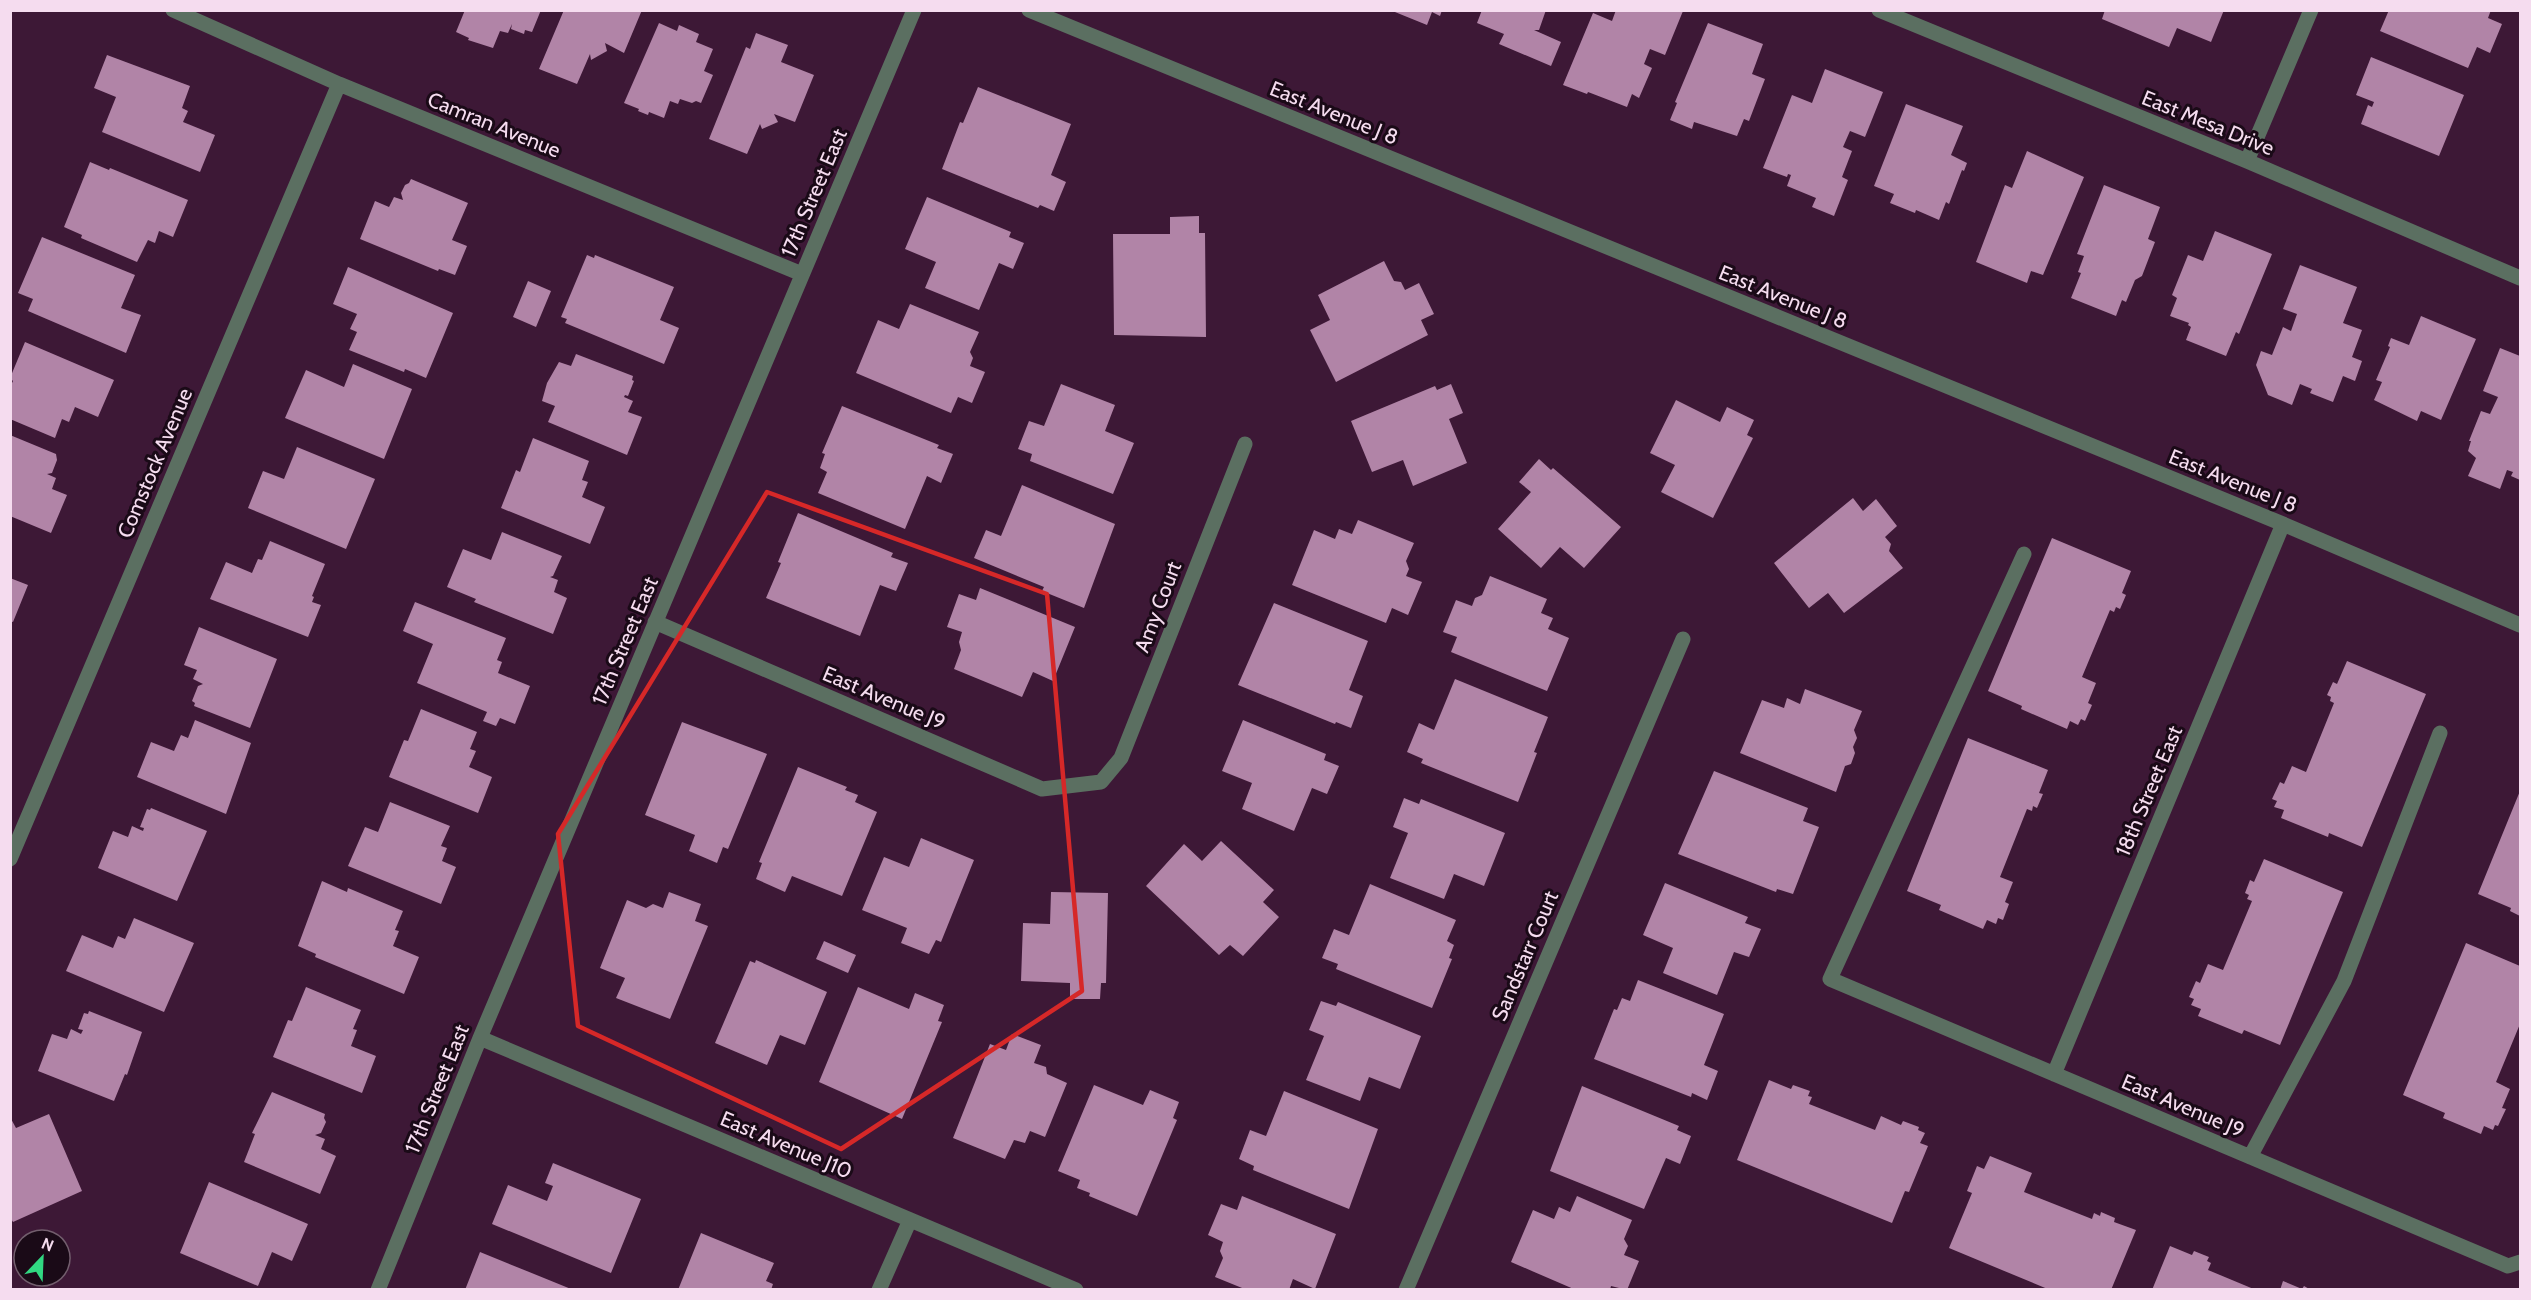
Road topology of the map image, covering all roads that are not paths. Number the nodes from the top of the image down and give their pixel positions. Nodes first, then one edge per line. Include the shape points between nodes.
1 (173, 10) edge
2 (914, 10) edge
3 (1029, 10) edge
4 (1879, 10) edge
5 (2311, 10) edge
6 (339, 84) junction
7 (2247, 161) junction
8 (802, 274) junction
9 (2520, 278) edge
10 (1245, 444) dead end
11 (2283, 524) junction
12 (2024, 554) dead end
13 (655, 622) junction
14 (2520, 626) edge
15 (1683, 639) dead end
16 (2440, 733) dead end
17 (1101, 782) joint
18 (10, 859) edge
19 (480, 1038) junction
20 (2054, 1074) junction
21 (2250, 1157) junction
22 (910, 1220) junction
23 (2520, 1262) edge
24 (378, 1290) edge
25 (879, 1290) edge
26 (1076, 1290) edge
27 (1406, 1290) edge

1 - 6 street, Camran Avenue
2 - 8 street, 17th Street East
3 - 11 street, East Avenue J 8
4 - 7 street, East Mesa Drive
5 - 7 street
6 - 8 street, Camran Avenue
6 - 18 street, Comstock Avenue
7 - 9 street, East Mesa Drive
8 - 13 street, 17th Street East
10 - 17 street, Amy Court via 1121,758
11 - 14 street, East Avenue J 8
11 - 20 street, 18th Street East
12 - 20 street, East Avenue J9 via 1830,979
13 - 17 street, East Avenue J9 via 1042,789
13 - 19 street, 17th Street East
15 - 27 street, Sandstarr Court
16 - 21 street via 2344,981
19 - 22 street, East Avenue J10
19 - 24 street, 17th Street East
20 - 21 street, East Avenue J9
21 - 23 street, East Avenue J9 via 2508,1266
22 - 25 street
22 - 26 street, East Avenue J10

